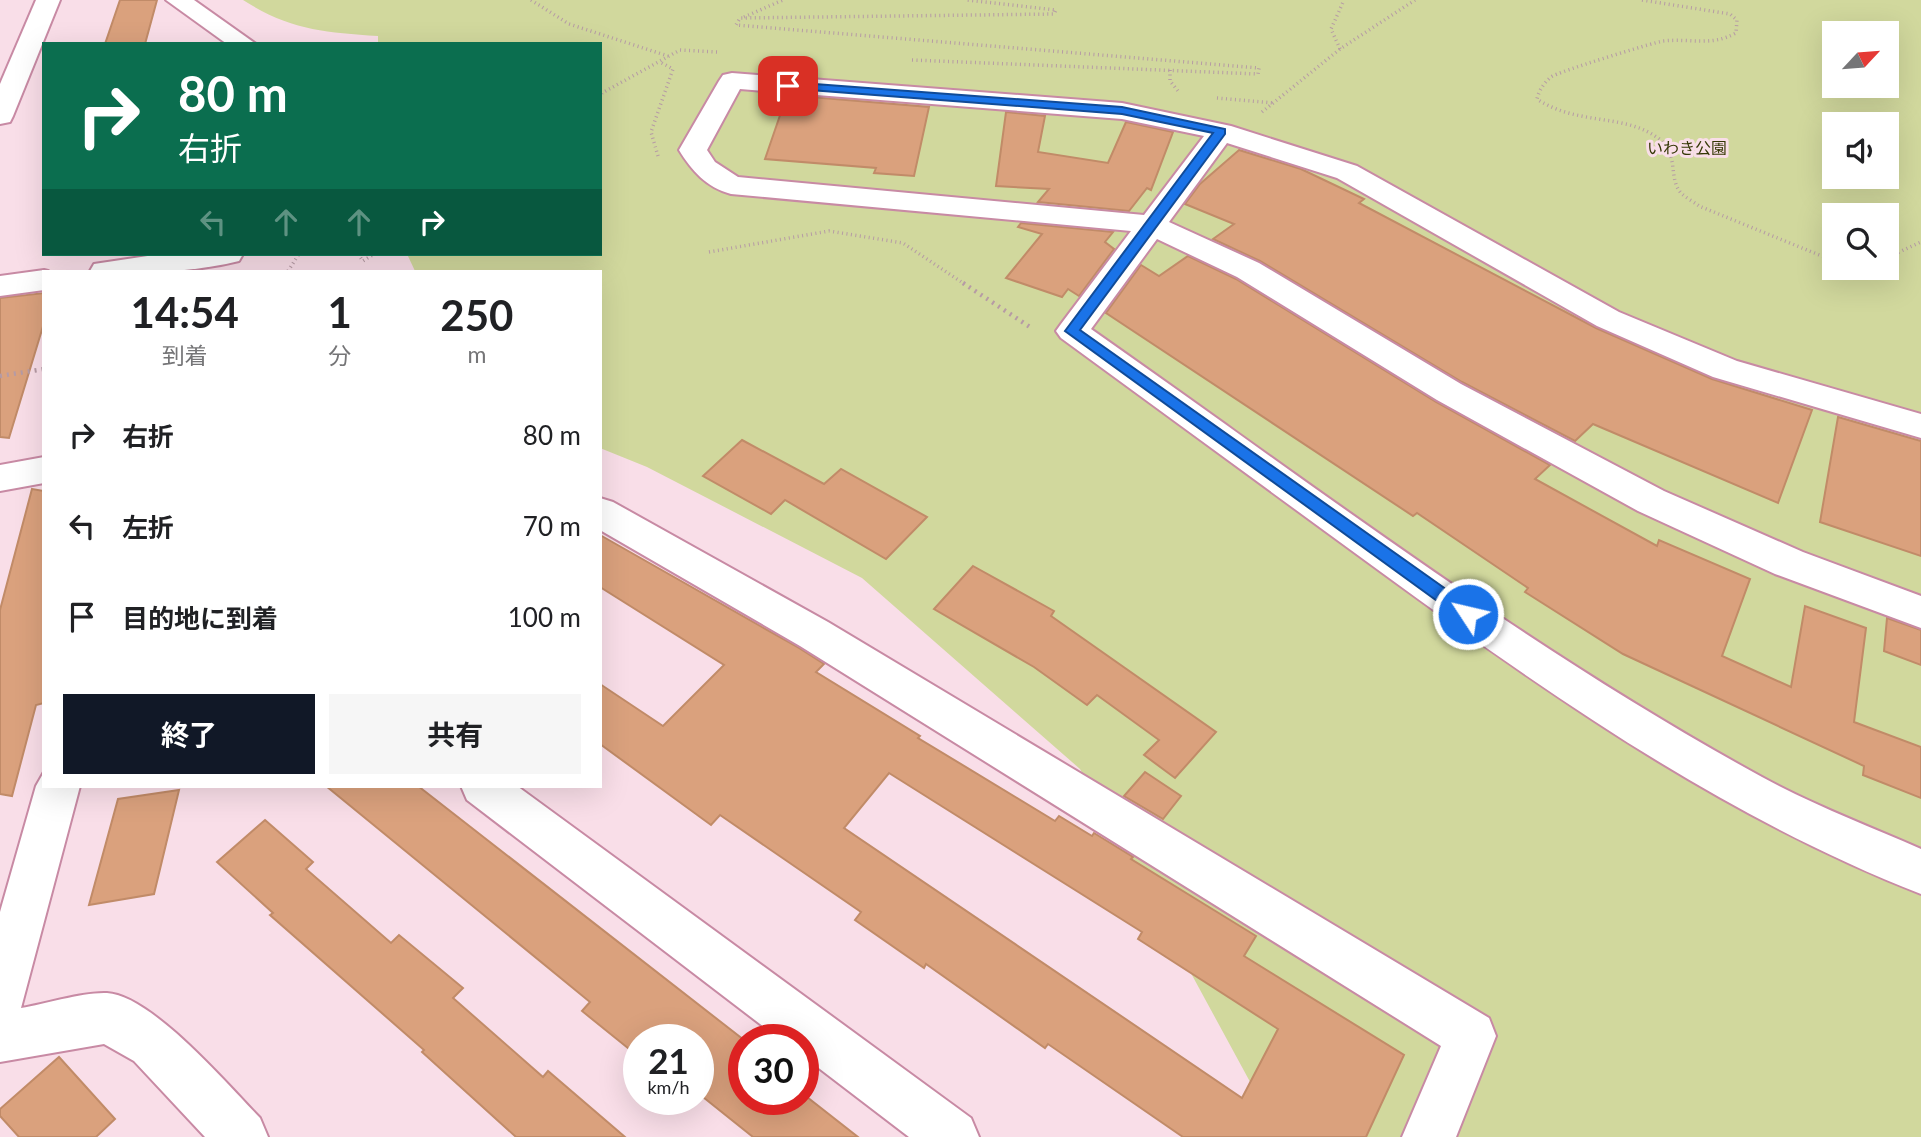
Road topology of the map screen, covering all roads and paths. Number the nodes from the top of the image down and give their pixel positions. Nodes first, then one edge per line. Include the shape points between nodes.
1 (48, 0) edge
2 (178, 0) edge
3 (531, 0) edge
4 (783, 0) edge
5 (967, 0) edge
6 (1343, 0) edge
7 (1416, 0) edge
8 (1642, 0) edge
9 (740, 18) junction
10 (241, 42) edge
11 (1340, 49) junction
12 (719, 52) dead end
13 (669, 56) junction
14 (905, 60) dead end
15 (602, 95) edge
16 (0, 116) edge
17 (1225, 133) junction
18 (1149, 224) junction
19 (1921, 242) edge
20 (1899, 252) edge
21 (214, 256) edge
22 (1822, 256) edge
23 (112, 270) edge
24 (42, 280) edge
25 (0, 286) edge
26 (42, 369) edge
27 (0, 376) edge
28 (1921, 426) edge
29 (42, 470) edge
30 (0, 478) edge
31 (602, 513) edge
32 (1921, 612) edge
33 (57, 788) edge
34 (486, 788) edge
35 (1921, 872) edge
36 (0, 999) edge
37 (0, 1037) edge
38 (241, 1137) edge
39 (952, 1137) edge
40 (1429, 1137) edge

1 - 16 street
2 - 10 street
3 - 13 path via 569,24
4 - 9 path
5 - 9 path via 1056,10 1054,14
6 - 11 path via 1331,29
7 - 11 path
8 - 22 path via 1730,14 1737,20 1736,33 1719,42 1640,45 1553,75 1537,99 1558,113 1636,128 1663,141 1681,192 1699,206
9 - 14 path via 736,25 1259,68 1258,74
11 - 17 path via 1275,103
12 - 13 path via 680,50
13 - 15 path
17 - 18 street
17 - 18 street via 1122,111 732,81 693,150 704,169 732,185
17 - 28 street via 1348,172 1608,319 1725,369
18 - 32 street via 1248,270 1449,392 1651,500 1789,563
18 - 35 street via 1072,331 1534,661 1634,726 1750,793
19 - 20 path
21 - 23 street
24 - 25 street
26 - 27 path
29 - 30 street
31 - 40 street via 814,634 1471,1036
33 - 36 street
34 - 39 street
37 - 38 street via 108,1018 152,1043

